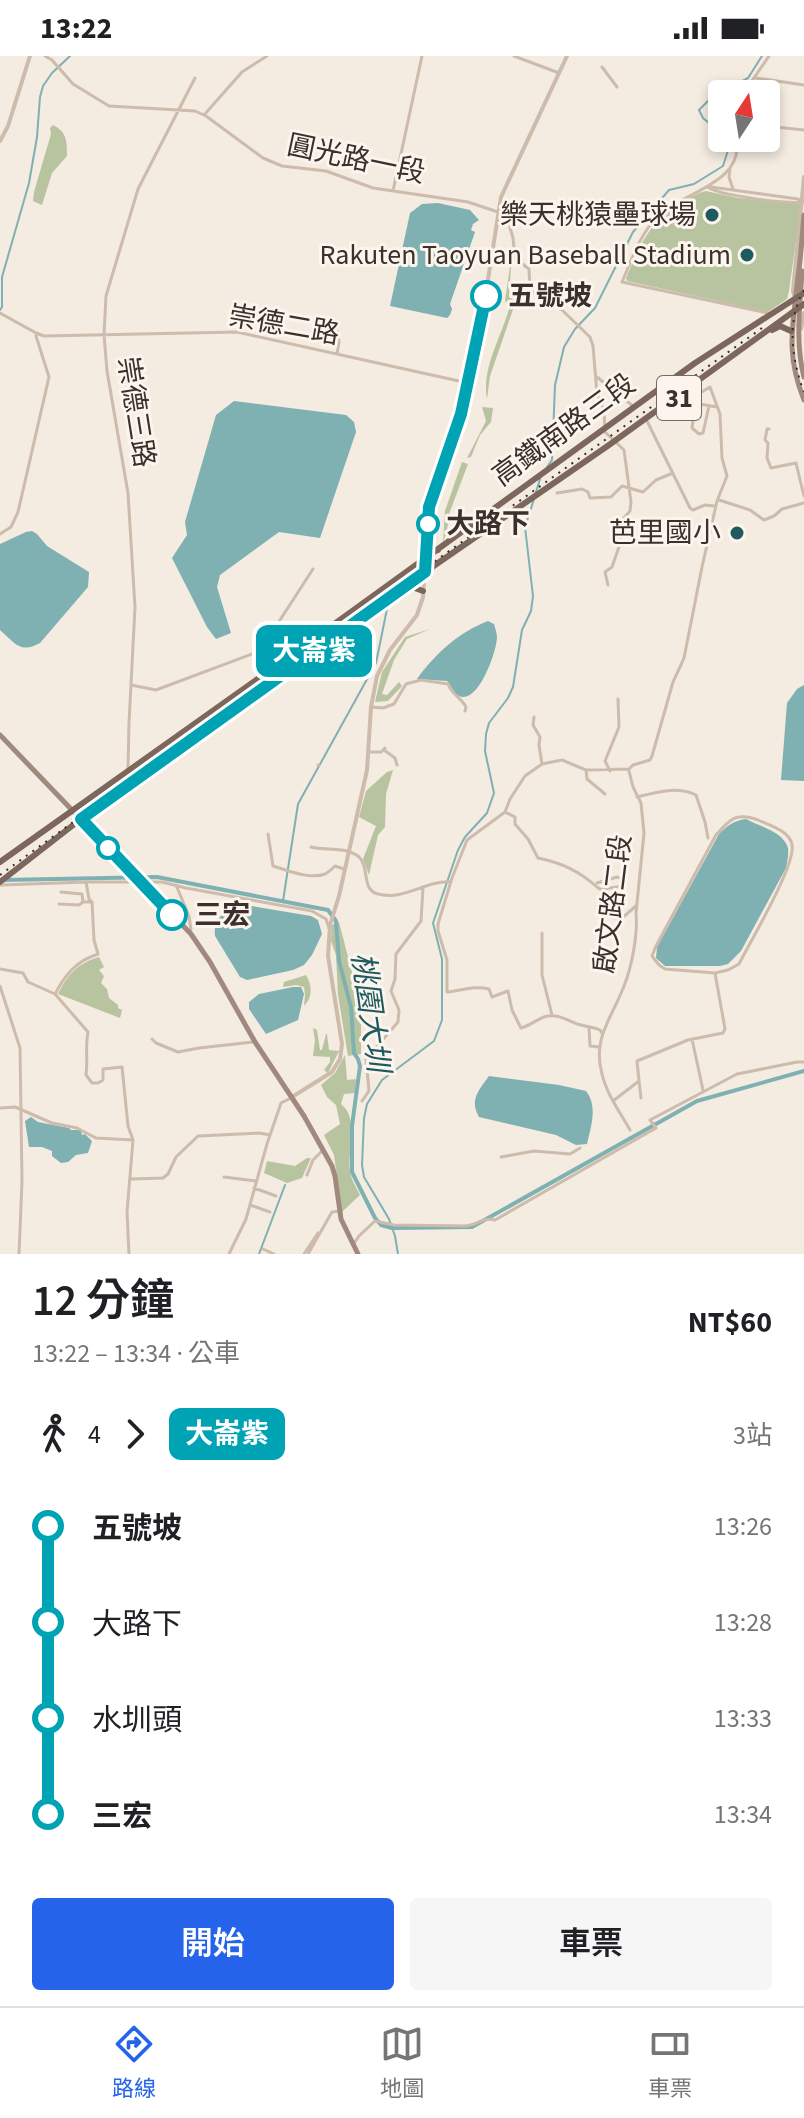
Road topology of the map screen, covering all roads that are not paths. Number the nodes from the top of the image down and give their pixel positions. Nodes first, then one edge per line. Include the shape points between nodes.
1 (30, 56) edge
2 (45, 56) edge
3 (267, 56) edge
4 (422, 56) edge
5 (514, 56) edge
6 (567, 56) edge
7 (769, 56) edge
8 (602, 67) dead end
9 (559, 73) junction
10 (195, 78) dead end
11 (756, 78) joint
12 (804, 85) edge
13 (617, 87) dead end
14 (178, 109) junction
15 (204, 115) junction
16 (780, 127) edge
17 (804, 130) edge
18 (0, 141) edge
19 (736, 152) edge
20 (731, 168) junction
21 (804, 177) edge
22 (707, 187) junction
23 (393, 191) junction
24 (737, 193) junction
25 (803, 202) edge
26 (498, 212) junction
27 (804, 215) edge
28 (804, 251) edge
29 (801, 294) edge
30 (800, 308) edge
31 (757, 311) junction
32 (0, 313) edge
33 (772, 314) junction
34 (803, 321) edge
35 (757, 322) junction
36 (778, 322) junction
37 (337, 331) dead end
38 (791, 331) junction
39 (801, 332) dead end
40 (36, 333) junction
41 (766, 334) junction
42 (104, 335) junction
43 (337, 354) junction
44 (597, 377) junction
45 (804, 377) edge
46 (468, 383) junction
47 (670, 385) junction
48 (654, 393) junction
49 (681, 397) junction
50 (804, 400) edge
51 (668, 402) junction
52 (709, 406) junction
53 (634, 407) junction
54 (717, 407) junction
55 (647, 421) junction
56 (769, 429) dead end
57 (605, 430) junction
58 (616, 441) junction
59 (673, 473) junction
60 (629, 489) junction
61 (557, 493) dead end
62 (516, 494) junction
63 (804, 496) edge
64 (719, 500) junction
65 (804, 503) edge
66 (716, 507) junction
67 (513, 514) junction
68 (0, 534) edge
69 (427, 545) junction
70 (438, 550) junction
71 (430, 561) junction
72 (313, 569) dead end
73 (419, 575) junction
74 (608, 585) dead end
75 (412, 587) junction
76 (423, 591) junction
77 (347, 620) junction
78 (333, 626) junction
79 (131, 685) junction
80 (618, 699) dead end
81 (371, 707) junction
82 (465, 711) dead end
83 (534, 717) dead end
84 (184, 732) junction
85 (0, 735) edge
86 (177, 740) junction
87 (369, 752) junction
88 (542, 764) junction
89 (397, 765) dead end
90 (629, 769) junction
91 (586, 770) junction
92 (129, 771) junction
93 (610, 771) junction
94 (605, 794) dead end
95 (637, 797) junction
96 (505, 812) junction
97 (78, 816) junction
98 (268, 834) dead end
99 (708, 838) dead end
100 (311, 847) dead end
101 (348, 851) junction
102 (0, 864) edge
103 (344, 869) junction
104 (139, 880) junction
105 (3, 882) edge
106 (86, 882) junction
107 (450, 882) junction
108 (597, 883) dead end
109 (176, 885) junction
110 (423, 888) junction
111 (603, 889) dead end
112 (61, 892) dead end
113 (83, 902) junction
114 (92, 902) junction
115 (59, 904) dead end
116 (637, 905) junction
117 (330, 927) junction
118 (542, 933) dead end
119 (191, 934) junction
120 (0, 969) edge
121 (715, 973) junction
122 (0, 986) edge
123 (55, 994) junction
124 (552, 1015) junction
125 (589, 1027) junction
126 (602, 1033) junction
127 (152, 1039) dead end
128 (692, 1039) junction
129 (256, 1042) junction
130 (599, 1047) junction
131 (804, 1062) edge
132 (639, 1081) junction
133 (703, 1092) junction
134 (291, 1098) junction
135 (641, 1098) dead end
136 (362, 1101) dead end
137 (613, 1101) junction
138 (0, 1108) edge
139 (21, 1110) junction
140 (630, 1130) dead end
141 (271, 1135) junction
142 (133, 1140) junction
143 (580, 1148) dead end
144 (323, 1150) junction
145 (501, 1157) dead end
146 (307, 1175) dead end
147 (224, 1177) dead end
148 (131, 1179) junction
149 (256, 1182) junction
150 (254, 1188) junction
151 (276, 1196) dead end
152 (250, 1205) junction
153 (339, 1211) junction
154 (270, 1212) dead end
155 (318, 1233) dead end
156 (353, 1245) junction
157 (263, 1249) dead end
158 (19, 1254) edge
159 (129, 1254) edge
160 (229, 1254) edge
161 (274, 1254) edge
162 (306, 1254) edge
163 (358, 1254) edge

1 - 18 street
2 - 14 street, 圓光路一段 via 73,84 109,106
3 - 15 street via 242,72
4 - 23 street
5 - 9 street
6 - 9 street
7 - 11 street
8 - 13 street
9 - 26 street via 502,192
10 - 14 street, 崇德三路
11 - 12 street
14 - 15 street, 圓光路一段
14 - 42 street, 崇德三路 via 138,189 106,296
15 - 23 street, 圓光路一段 via 282,166 326,171
16 - 17 street
19 - 20 street
20 - 22 street
20 - 24 street via 729,177
21 - 25 street
22 - 24 street
22 - 31 street via 656,219 640,240 622,282
23 - 26 street, 圓光路一段
24 - 25 street
25 - 29 street via 793,291
26 - 44 street via 509,224 515,258 529,269 530,290 590,337
26 - 46 street
27 - 29 main road
28 - 29 main road
29 - 30 main road
29 - 33 main road, 高鐵南路三段 / 31
30 - 34 street
30 - 36 main road, 高鐵南路三段 / 31
30 - 38 main road
30 - 41 main road, 高鐵南路三段 / 31
30 - 45 main road
31 - 33 street
31 - 35 street
32 - 40 street, 崇德二路
33 - 35 main road, 高鐵南路三段 / 31
33 - 47 main road, 高鐵南路三段 / 31
34 - 39 street
35 - 48 main road, 高鐵南路三段 / 31
36 - 41 main road
36 - 51 main road, 高鐵南路三段 / 31
37 - 43 street
38 - 41 main road via 780,326
38 - 50 main road
40 - 42 street, 崇德二路
40 - 68 street via 49,377 18,512 9,530
41 - 49 main road, 高鐵南路三段 / 31
42 - 43 street, 崇德二路 via 237,332
42 - 79 street, 崇德三路 via 129,509 135,607
43 - 46 street, 崇德二路
44 - 53 street
44 - 57 street
46 - 69 street via 429,507
47 - 48 main road
47 - 57 main road, 高鐵南路三段 / 31
48 - 53 main road, 高鐵南路三段 / 31
49 - 51 main road
49 - 54 street via 686,401 708,386
49 - 55 main road, 高鐵南路三段 / 31
51 - 58 main road, 高鐵南路三段 / 31
52 - 52 street via 697,404 694,409 692,428 699,434
52 - 54 street
53 - 57 main road, 高鐵南路三段 / 31
54 - 64 street via 727,473
55 - 58 main road, 高鐵南路三段 / 31
55 - 59 street
56 - 63 street via 764,436 771,468 796,463
57 - 58 street
57 - 62 main road, 高鐵南路三段 / 31
58 - 60 street via 624,450
58 - 67 main road, 高鐵南路三段 / 31
59 - 60 street via 643,492
59 - 66 street via 691,509
60 - 61 street via 620,487 611,497 590,498 582,489
60 - 74 street via 630,511 623,519 612,567 605,572
62 - 70 main road, 高鐵南路三段 / 31
62 - 71 main road, 高鐵南路三段 / 31
64 - 65 street via 764,520
64 - 66 street
66 - 90 street via 684,658 652,756
67 - 71 main road, 高鐵南路三段 / 31
67 - 73 main road, 高鐵南路三段 / 31
69 - 70 main road
69 - 71 street
70 - 71 main road, 高鐵南路三段 / 31
71 - 73 main road, 高鐵南路三段 / 31
71 - 73 main road, 高鐵南路三段 / 31
71 - 78 main road, 高鐵南路三段 / 31
72 - 79 street via 260,651 156,690
73 - 75 main road, 高鐵南路三段 / 31
73 - 76 street
73 - 77 main road, 高鐵南路三段 / 31
73 - 97 main road, 高鐵南路三段 / 31
75 - 76 main road
75 - 97 main road, 高鐵南路三段 / 31
76 - 81 street via 420,611 377,676
77 - 78 main road
77 - 86 main road, 高鐵南路三段 / 31
78 - 84 main road, 高鐵南路三段 / 31
79 - 92 street, 崇德三路
80 - 93 street via 619,727 605,761
81 - 82 street via 394,704 406,684 421,680 448,684 464,701
81 - 87 street
83 - 88 street
84 - 86 main road
84 - 92 main road, 高鐵南路三段 / 31
85 - 97 main road
86 - 97 main road, 高鐵南路三段 / 31
87 - 89 street via 385,749
87 - 101 street
88 - 91 street via 562,760
88 - 96 street via 525,776
90 - 93 street
90 - 95 street, 啟文路二段
91 - 93 street
91 - 94 street via 587,779
92 - 97 main road, 高鐵南路三段 / 31
95 - 99 street via 665,790 696,795
95 - 116 street, 啟文路二段 via 644,833
96 - 107 street via 467,840
96 - 116 street via 515,817 538,858 572,869 602,890 607,916 621,919
97 - 102 main road, 31
97 - 104 main road
97 - 105 main road, 31
98 - 103 street via 273,866 322,875 335,866
100 - 101 street
101 - 103 street
101 - 110 street via 363,862 372,892 400,894
103 - 117 street
104 - 106 street
104 - 109 street
104 - 119 main road
105 - 106 street
106 - 114 street
107 - 110 street
107 - 124 street via 438,924 447,960 447,992 483,987 492,997 508,991 521,1028
108 - 111 street via 623,879 624,886
109 - 117 street via 312,911
109 - 119 street
110 - 136 street via 421,921 396,954 391,991 398,1022 366,1059 369,1091
112 - 113 street via 82,894
113 - 114 street
113 - 115 street
114 - 123 street via 98,954 73,967
116 - 126 street, 啟文路二段 via 632,961
117 - 134 street via 328,956 340,1059 332,1072
118 - 124 street via 542,975
119 - 129 main road
120 - 123 street via 23,973 28,982
121 - 121 street via 665,969 652,956 716,835 727,822 749,817 787,835 791,856 739,964
121 - 128 street via 725,1029
122 - 139 street via 19,1039
123 - 142 street via 88,1032 86,1075 92,1083 101,1083 103,1069 122,1067
124 - 125 street
125 - 126 street
125 - 130 street via 590,1046
126 - 130 street, 啟文路二段
127 - 129 street via 178,1052
128 - 132 street via 637,1061
128 - 133 street
129 - 134 main road
130 - 137 street, 啟文路二段 via 602,1076
131 - 133 street via 737,1074
132 - 135 street
132 - 137 street
133 - 156 street via 650,1120 656,1128 495,1220 472,1225 375,1221
134 - 141 street via 281,1103
134 - 144 main road
137 - 140 street, 啟文路二段
138 - 139 street
139 - 142 street via 96,1138
139 - 158 street
141 - 148 street via 198,1136 163,1178
141 - 149 street
142 - 148 street
143 - 145 street via 570,1154 534,1151
144 - 146 street
144 - 153 main road via 335,1176
147 - 149 street
148 - 159 street
149 - 150 street
150 - 151 street
150 - 152 street
152 - 154 street
152 - 160 street
153 - 156 main road
153 - 162 street via 332,1212
155 - 162 street
156 - 163 main road
157 - 161 street

